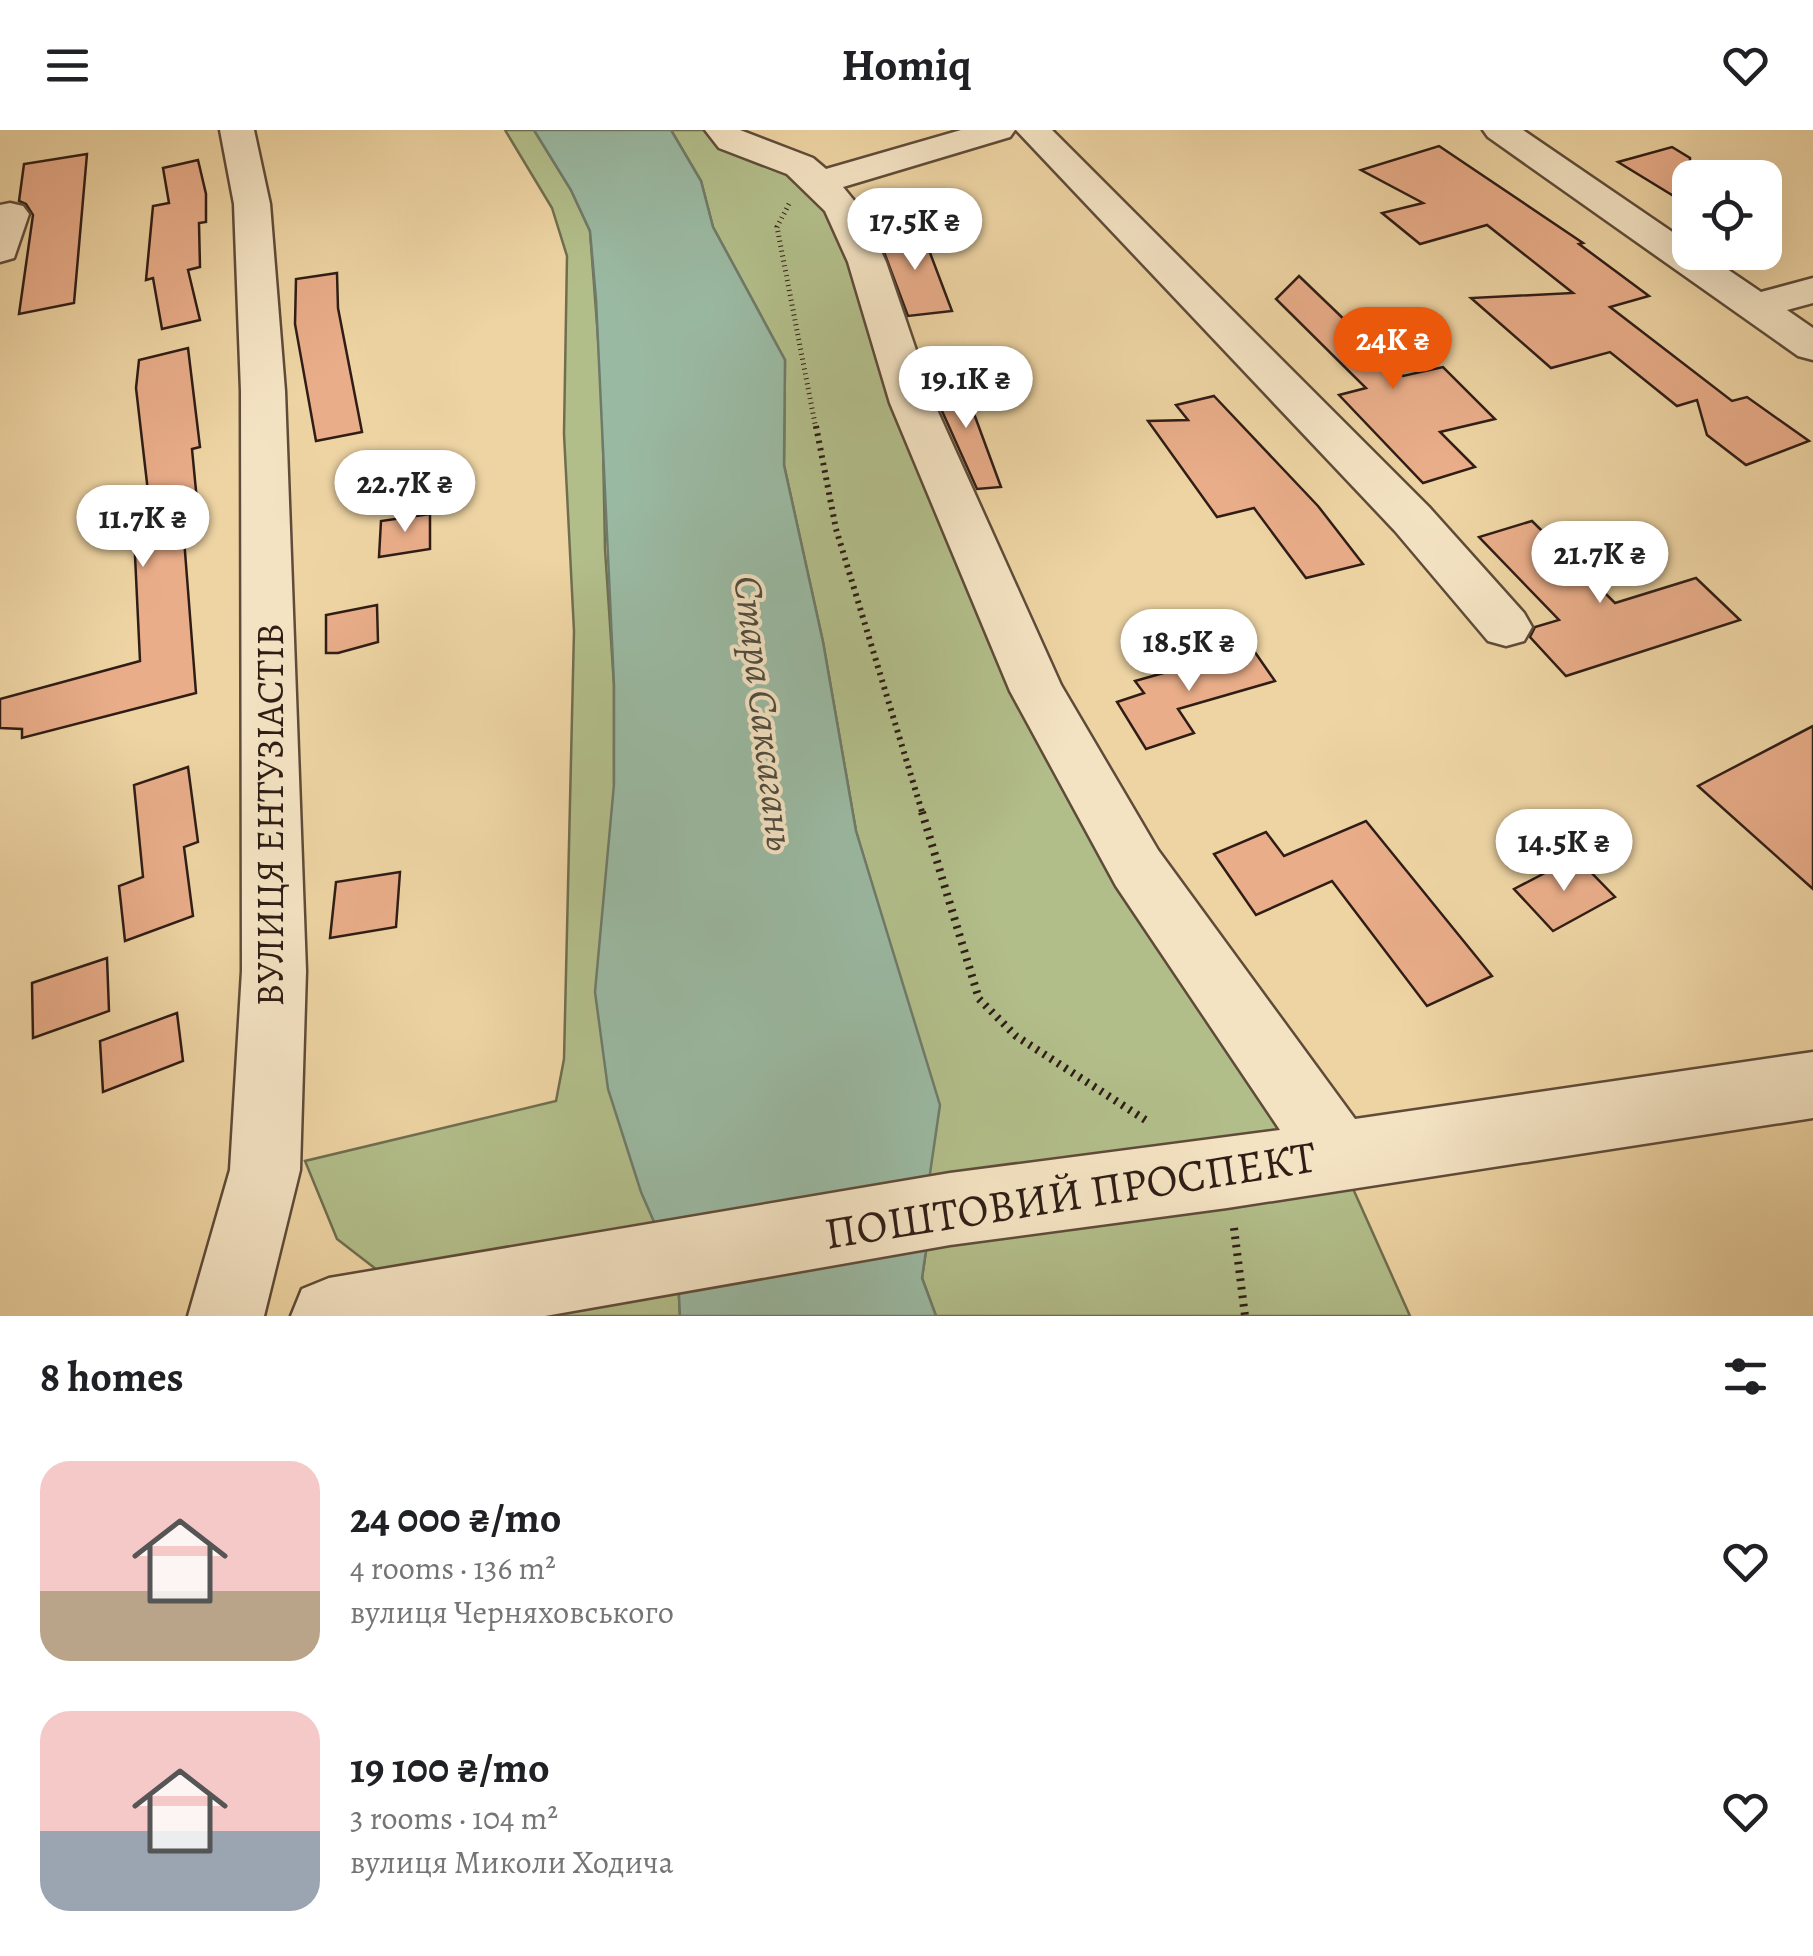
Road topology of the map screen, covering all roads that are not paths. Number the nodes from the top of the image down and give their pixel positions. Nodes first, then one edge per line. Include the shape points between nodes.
1 (237, 130) edge
2 (722, 130) edge
3 (998, 130) edge
4 (1033, 130) edge
5 (1500, 130) edge
6 (820, 182) junction
7 (1813, 290) edge
8 (1756, 307) junction
9 (1813, 347) edge
10 (1506, 627) dead end
11 (1813, 1085) edge
12 (1338, 1154) junction
13 (470, 1305) edge
14 (226, 1316) edge
15 (329, 1316) edge

1 - 14 street, ВУЛИЦЯ ЕНТУЗІАСТІВ via 252,204 263,390 274,971 264,1170
2 - 6 street via 731,142 800,166
3 - 6 street
4 - 10 street via 1412,519
5 - 8 street
6 - 12 street via 842,209 867,262 912,404 1037,691 1137,868
7 - 8 street
8 - 9 street
11 - 12 street, ПОШТОВИЙ ПРОСПЕКТ
12 - 13 street, ПОШТОВИЙ ПРОСПЕКТ via 658,1259
13 - 15 street, ПОШТОВИЙ ПРОСПЕКТ

